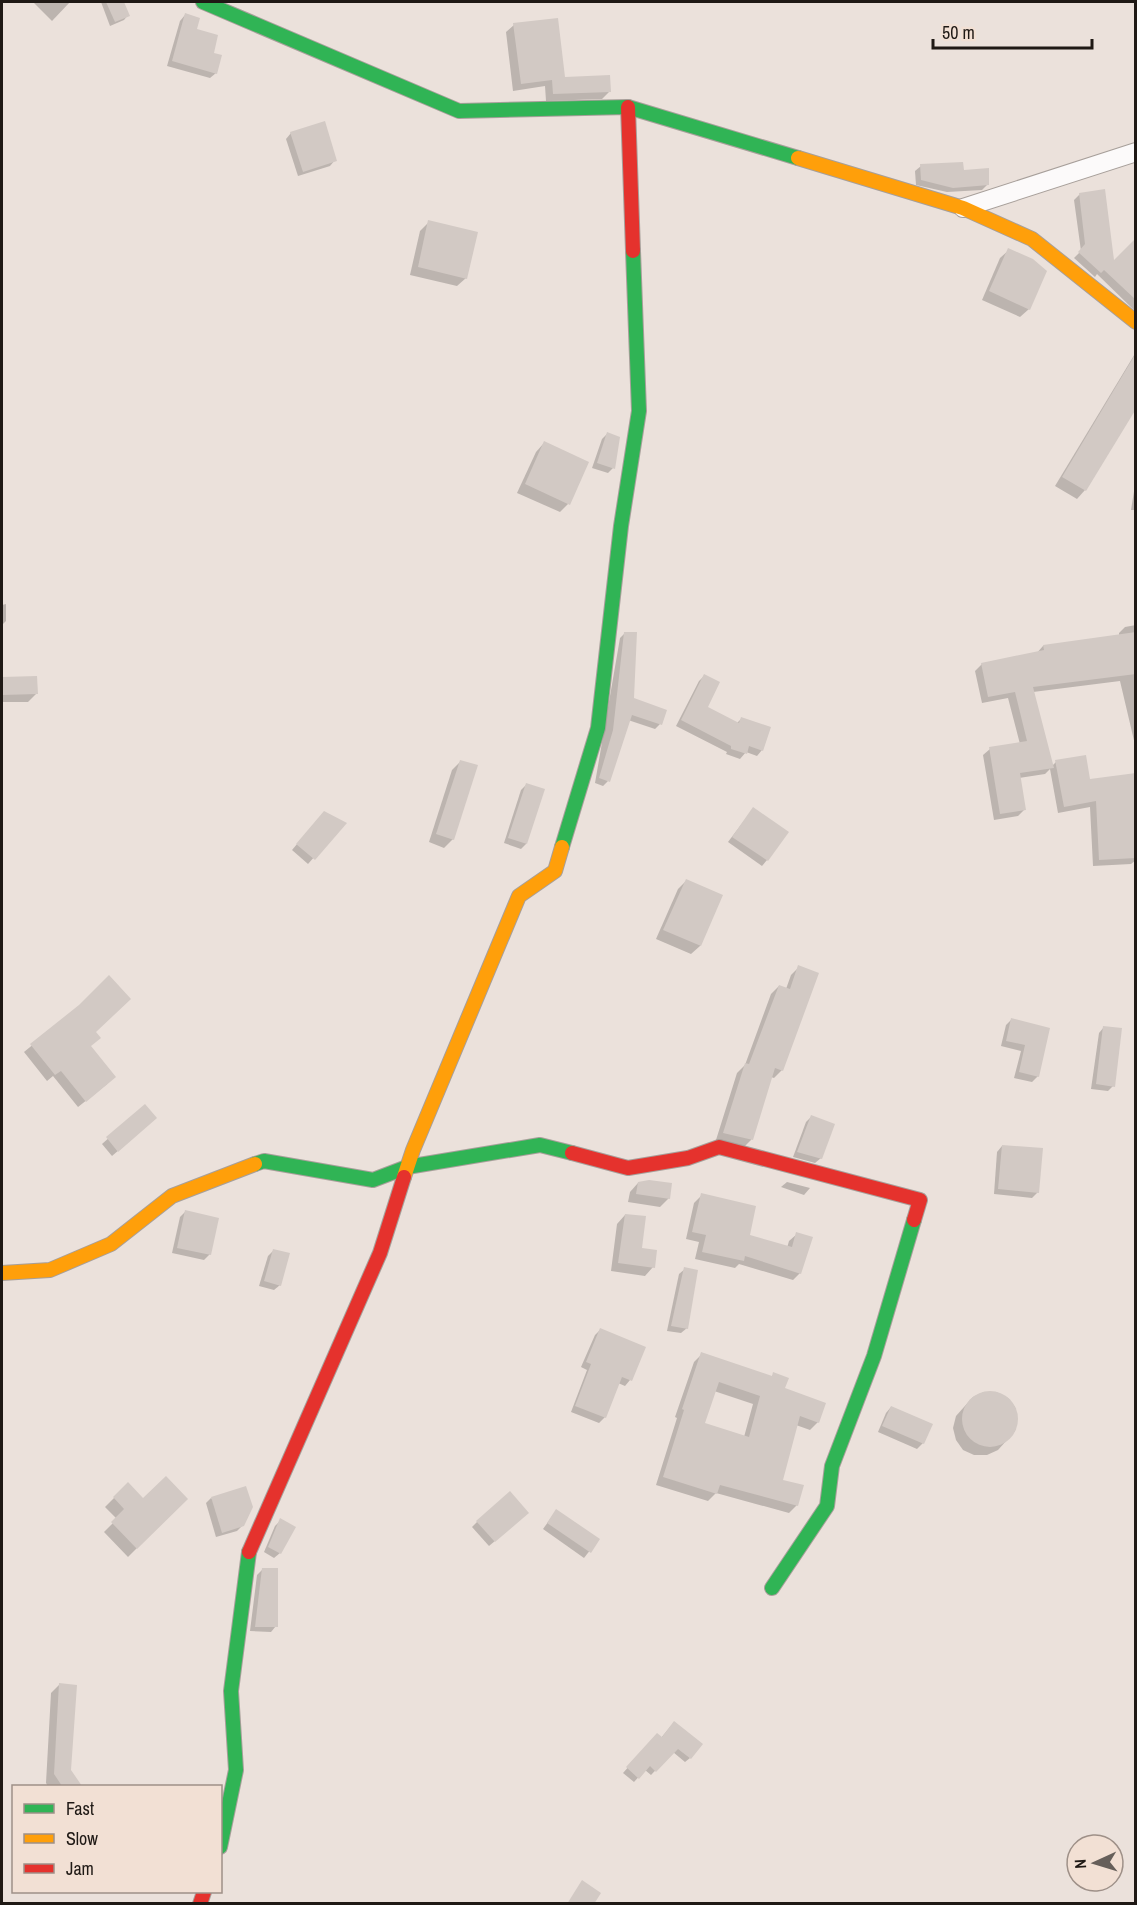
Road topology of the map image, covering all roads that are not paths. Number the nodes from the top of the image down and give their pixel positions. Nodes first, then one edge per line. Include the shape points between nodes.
1 (203, 2) edge
2 (628, 107) junction
3 (1136, 152) edge
4 (963, 208) junction
5 (1136, 322) edge
6 (407, 1167) junction
7 (2, 1273) edge
8 (772, 1588) dead end
9 (222, 1838) edge

1 - 2 street via 459,111
2 - 4 street
2 - 6 street via 639,411 621,526 598,728 555,871 519,896
3 - 4 street
4 - 5 street via 1032,239
6 - 7 street via 373,1180 264,1161 172,1196 111,1244 51,1270
6 - 8 street via 540,1145 628,1168 688,1158 719,1147 920,1200 874,1356 832,1466 827,1506
6 - 9 street via 380,1253 249,1553 231,1691 237,1770

